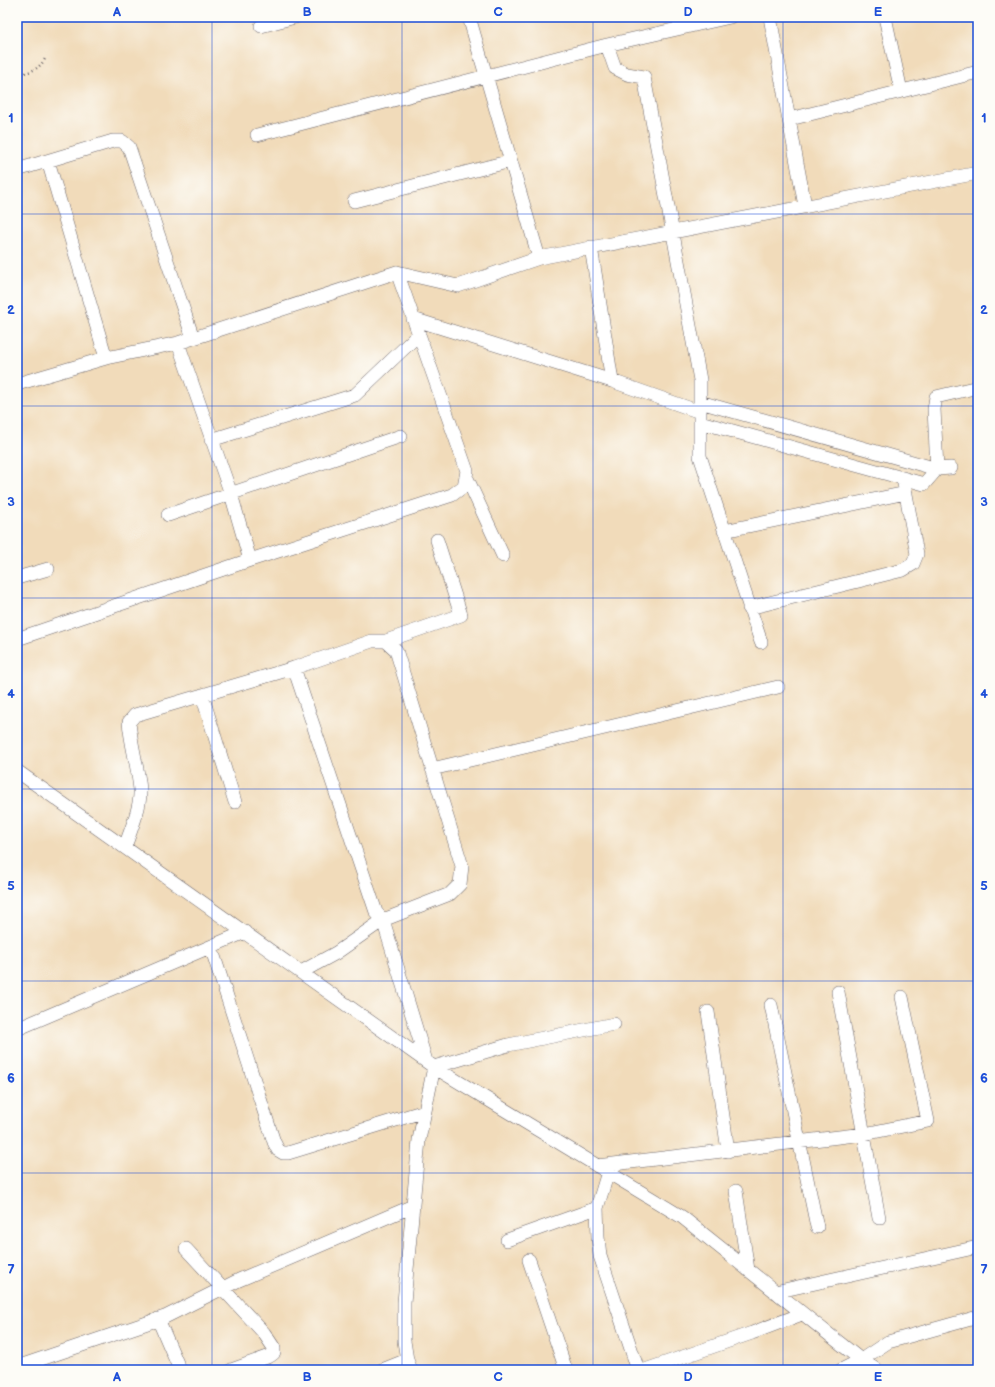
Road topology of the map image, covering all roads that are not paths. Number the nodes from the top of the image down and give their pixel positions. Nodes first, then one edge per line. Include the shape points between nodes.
1 (295, 17) edge
2 (469, 17) edge
3 (730, 17) edge
4 (770, 17) edge
5 (885, 17) edge
6 (261, 26) dead end
7 (607, 45) junction
8 (978, 72) edge
9 (486, 76) junction
10 (901, 91) junction
11 (790, 119) junction
12 (257, 136) dead end
13 (48, 161) junction
14 (511, 162) junction
15 (17, 170) edge
16 (978, 173) edge
17 (354, 201) dead end
18 (806, 206) junction
19 (673, 232) junction
20 (591, 248) junction
21 (540, 258) junction
22 (397, 272) junction
23 (413, 319) junction
24 (419, 334) junction
25 (193, 338) junction
26 (178, 342) junction
27 (106, 358) junction
28 (612, 380) junction
29 (17, 384) edge
30 (978, 388) edge
31 (700, 412) junction
32 (401, 436) dead end
33 (211, 440) junction
34 (951, 468) dead end
35 (938, 469) junction
36 (466, 476) junction
37 (903, 478) junction
38 (906, 493) junction
39 (230, 494) junction
40 (168, 515) dead end
41 (724, 531) junction
42 (437, 540) dead end
43 (503, 556) dead end
44 (250, 560) junction
45 (48, 569) dead end
46 (17, 578) edge
47 (749, 608) junction
48 (17, 639) edge
49 (386, 641) junction
50 (761, 642) dead end
51 (294, 668) junction
52 (778, 687) dead end
53 (202, 695) junction
54 (432, 769) junction
55 (17, 771) edge
56 (235, 802) dead end
57 (125, 847) junction
58 (383, 920) junction
59 (245, 932) junction
60 (211, 947) junction
61 (301, 972) junction
62 (838, 992) dead end
63 (902, 997) dead end
64 (771, 1005) dead end
65 (708, 1012) dead end
66 (614, 1024) dead end
67 (19, 1026) edge
68 (430, 1064) junction
69 (425, 1111) junction
70 (864, 1134) junction
71 (799, 1142) junction
72 (728, 1150) junction
73 (597, 1166) junction
74 (608, 1172) junction
75 (736, 1191) dead end
76 (413, 1206) junction
77 (597, 1208) junction
78 (879, 1218) dead end
79 (816, 1227) dead end
80 (507, 1240) dead end
81 (978, 1246) edge
82 (186, 1250) dead end
83 (529, 1260) dead end
84 (748, 1270) junction
85 (223, 1288) junction
86 (775, 1292) junction
87 (802, 1314) junction
88 (978, 1317) edge
89 (158, 1319) junction
90 (861, 1360) junction
91 (409, 1365) edge
92 (17, 1367) edge
93 (180, 1370) edge
94 (231, 1370) edge
95 (382, 1370) edge
96 (566, 1370) edge
97 (638, 1370) edge
98 (645, 1370) edge
99 (841, 1370) edge
100 (877, 1370) edge

1 - 6 street
2 - 9 street
3 - 7 street
4 - 11 street
5 - 10 street
7 - 9 street
7 - 19 street via 615,68 627,74 644,77
8 - 10 street
9 - 12 street
9 - 14 street
10 - 11 street
11 - 18 street
13 - 15 street
13 - 25 street via 113,141 122,141 129,147
13 - 27 street
14 - 17 street
14 - 21 street
16 - 18 street
18 - 19 street
19 - 20 street
19 - 31 street via 700,380
20 - 21 street
20 - 28 street
21 - 22 street via 458,286
22 - 23 street
22 - 25 street
23 - 24 street
23 - 28 street
24 - 33 street via 355,395
24 - 36 street via 467,471
25 - 26 street
26 - 27 street
26 - 33 street
27 - 29 street
28 - 31 street
30 - 35 street via 936,397 934,409
31 - 35 street
31 - 37 street
31 - 41 street via 700,456
32 - 39 street
33 - 39 street
34 - 35 street
35 - 37 street via 924,484
36 - 43 street
36 - 44 street via 464,486 452,495
37 - 38 street
38 - 41 street
38 - 47 street via 917,554 913,564 903,570
39 - 40 street
39 - 44 street
41 - 47 street
42 - 49 street via 461,615
44 - 48 street
45 - 46 street
47 - 50 street
49 - 51 street via 372,640
49 - 54 street via 396,650
51 - 53 street
51 - 58 street via 376,912
52 - 54 street
53 - 56 street
53 - 57 street via 135,715 129,722 140,791
54 - 58 street via 462,866 460,884 450,894
55 - 57 street
57 - 59 street
58 - 61 street via 336,953
58 - 68 street
59 - 60 street
59 - 61 street
60 - 67 street
60 - 69 street via 278,1150 288,1153
61 - 68 street
62 - 70 street
63 - 70 street via 928,1121
64 - 71 street
65 - 72 street
66 - 68 street
68 - 69 street
68 - 73 street
69 - 76 street via 419,1140
70 - 71 street
70 - 78 street
71 - 72 street
71 - 79 street
72 - 73 street
73 - 74 street
74 - 77 street
74 - 84 street via 682,1217
75 - 84 street
76 - 85 street
76 - 91 street via 404,1302 404,1342
77 - 80 street
77 - 97 street via 600,1256
81 - 86 street
82 - 85 street
83 - 96 street
84 - 86 street
85 - 89 street
85 - 94 street via 264,1333 274,1348 274,1353 270,1356
86 - 87 street
87 - 90 street
87 - 98 street
88 - 90 street via 888,1342
89 - 92 street
89 - 93 street
90 - 99 street
90 - 100 street
91 - 95 street

